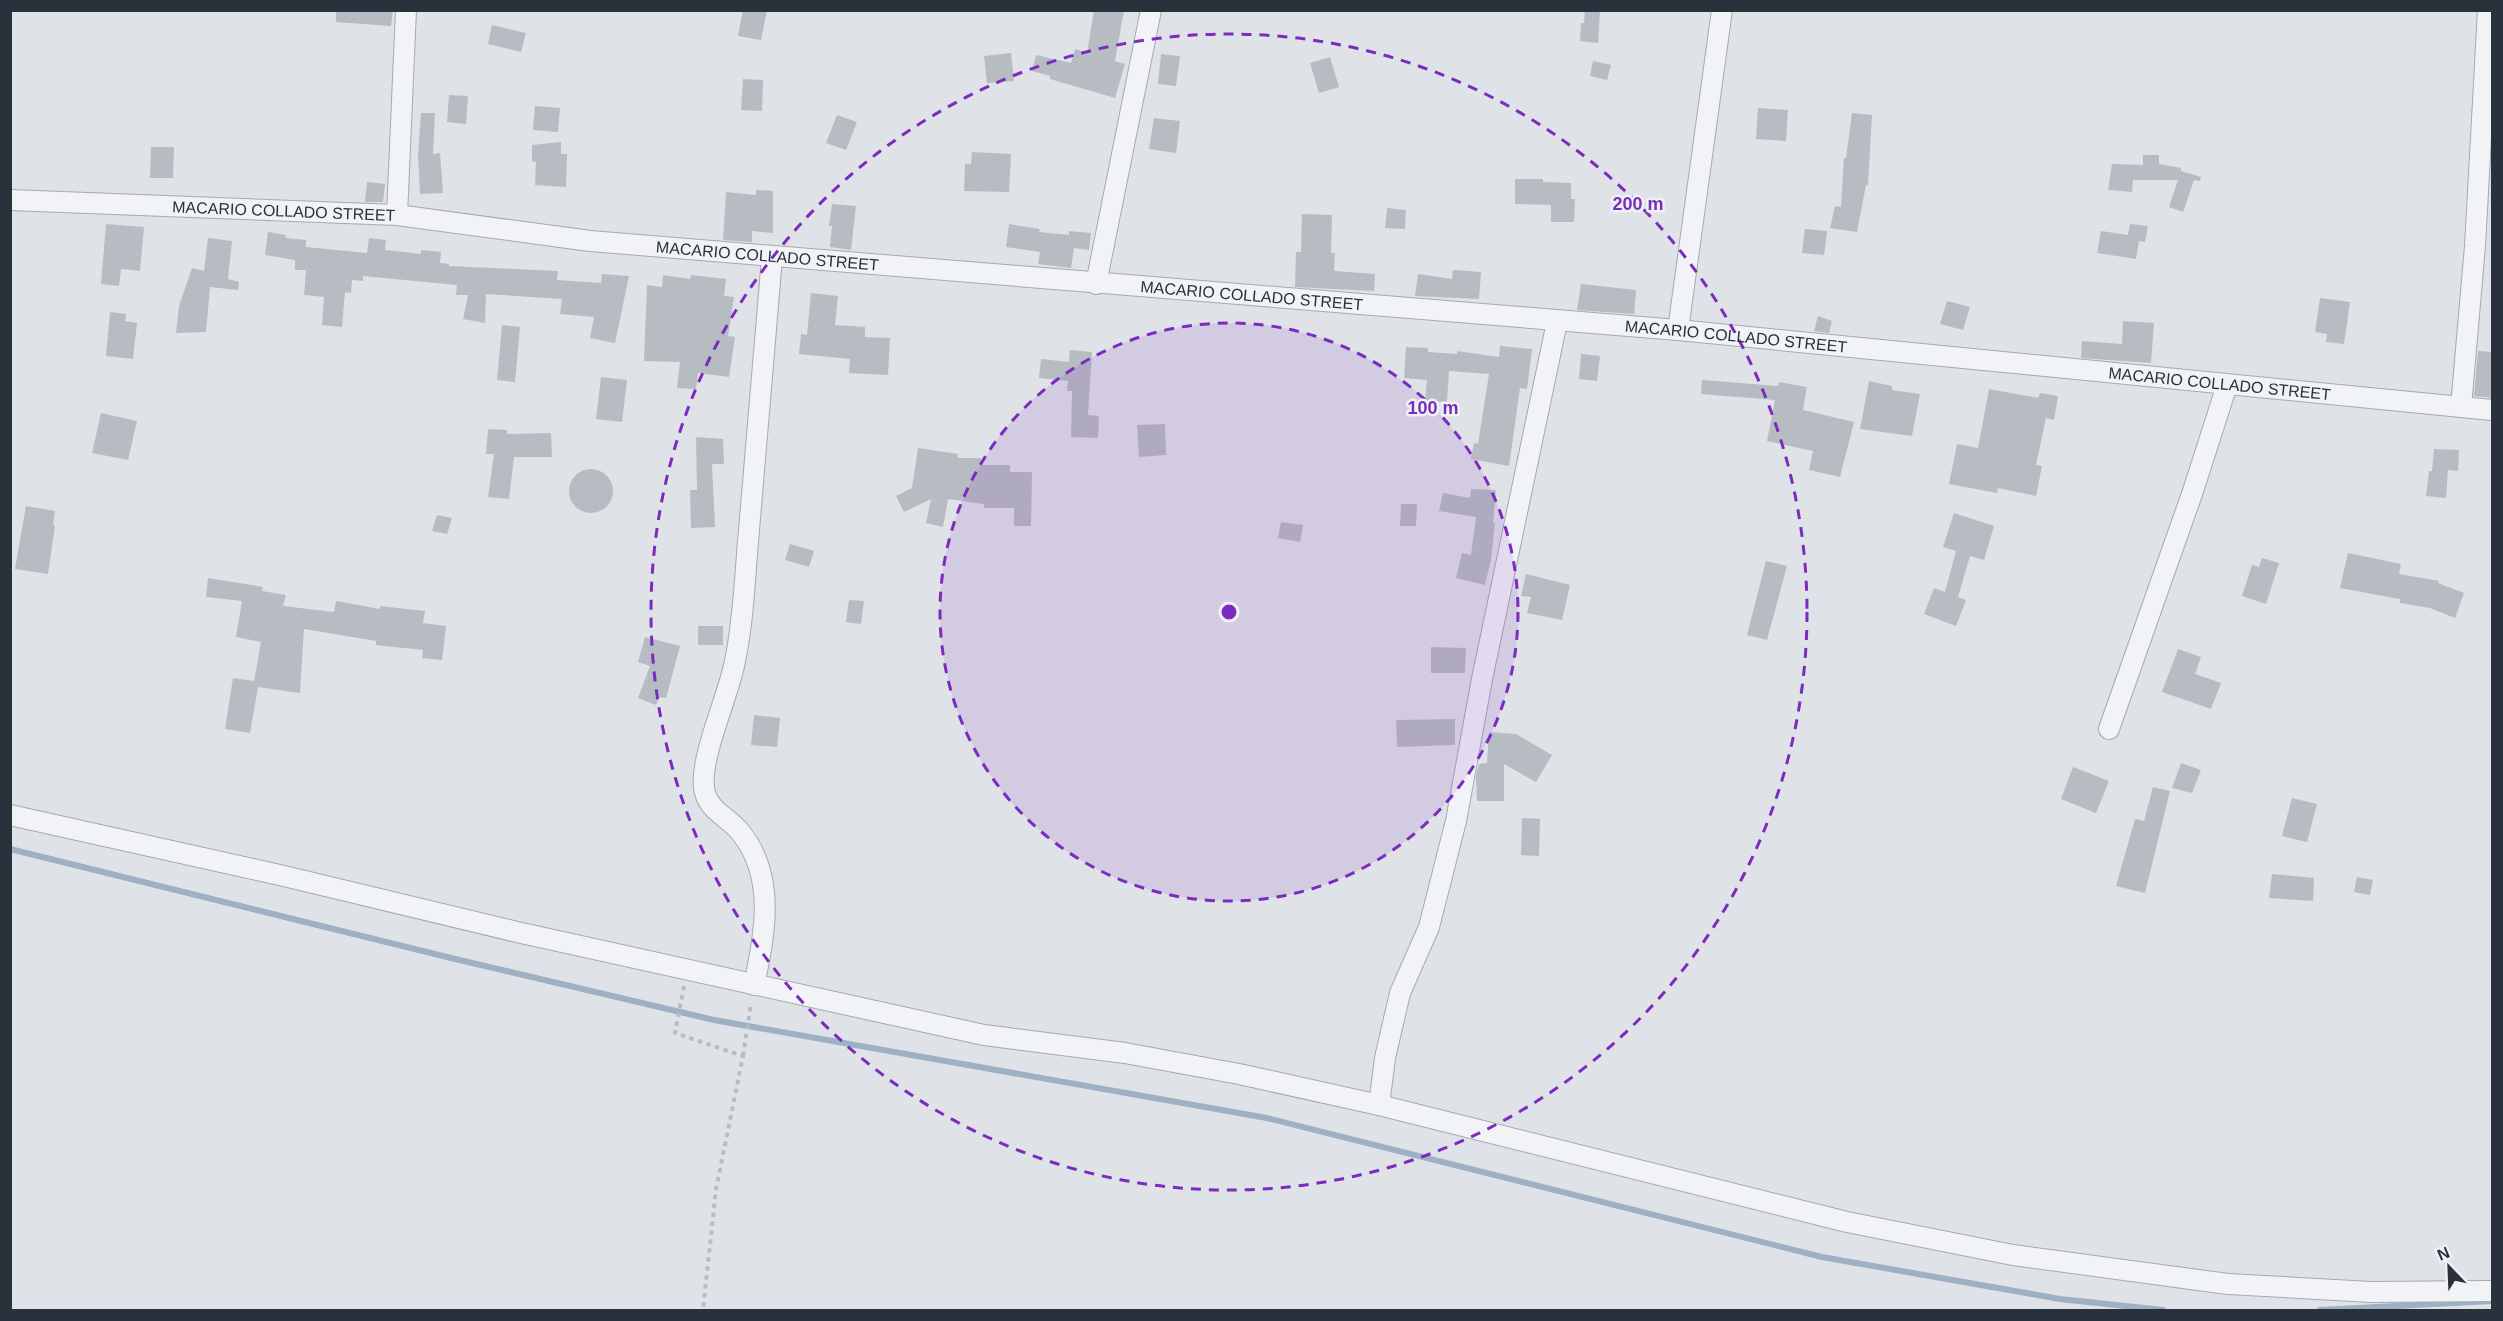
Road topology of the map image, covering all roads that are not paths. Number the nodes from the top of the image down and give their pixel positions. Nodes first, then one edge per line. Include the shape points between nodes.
1 (406, 10) edge
2 (1151, 10) edge
3 (1722, 10) edge
4 (2488, 10) edge
5 (10, 200) edge
6 (397, 215) junction
7 (772, 258) junction
8 (1096, 284) junction
9 (1557, 322) junction
10 (1678, 330) junction
11 (2227, 385) junction
12 (2461, 407) junction
13 (2493, 410) edge
14 (2109, 729) dead end
15 (10, 815) edge
16 (753, 992) junction
17 (1379, 1105) junction
18 (2493, 1291) edge

1 - 6 street
2 - 8 street
3 - 10 street
4 - 12 street via 2475,246
5 - 6 street, MACARIO COLLADO STREET
6 - 7 street, MACARIO COLLADO STREET via 590,241
7 - 8 street, MACARIO COLLADO STREET
7 - 16 street via 735,661 706,762 704,788 711,805 740,831 756,855 764,880 761,952
8 - 9 street, MACARIO COLLADO STREET
9 - 10 street, MACARIO COLLADO STREET
9 - 17 street via 1456,821 1429,927 1400,993
10 - 11 street, MACARIO COLLADO STREET
11 - 12 street, MACARIO COLLADO STREET
11 - 14 street
12 - 13 street, MACARIO COLLADO STREET
15 - 16 street
16 - 17 street via 984,1035 1125,1053
17 - 18 street via 1848,1222 2013,1255 2228,1284 2371,1292

